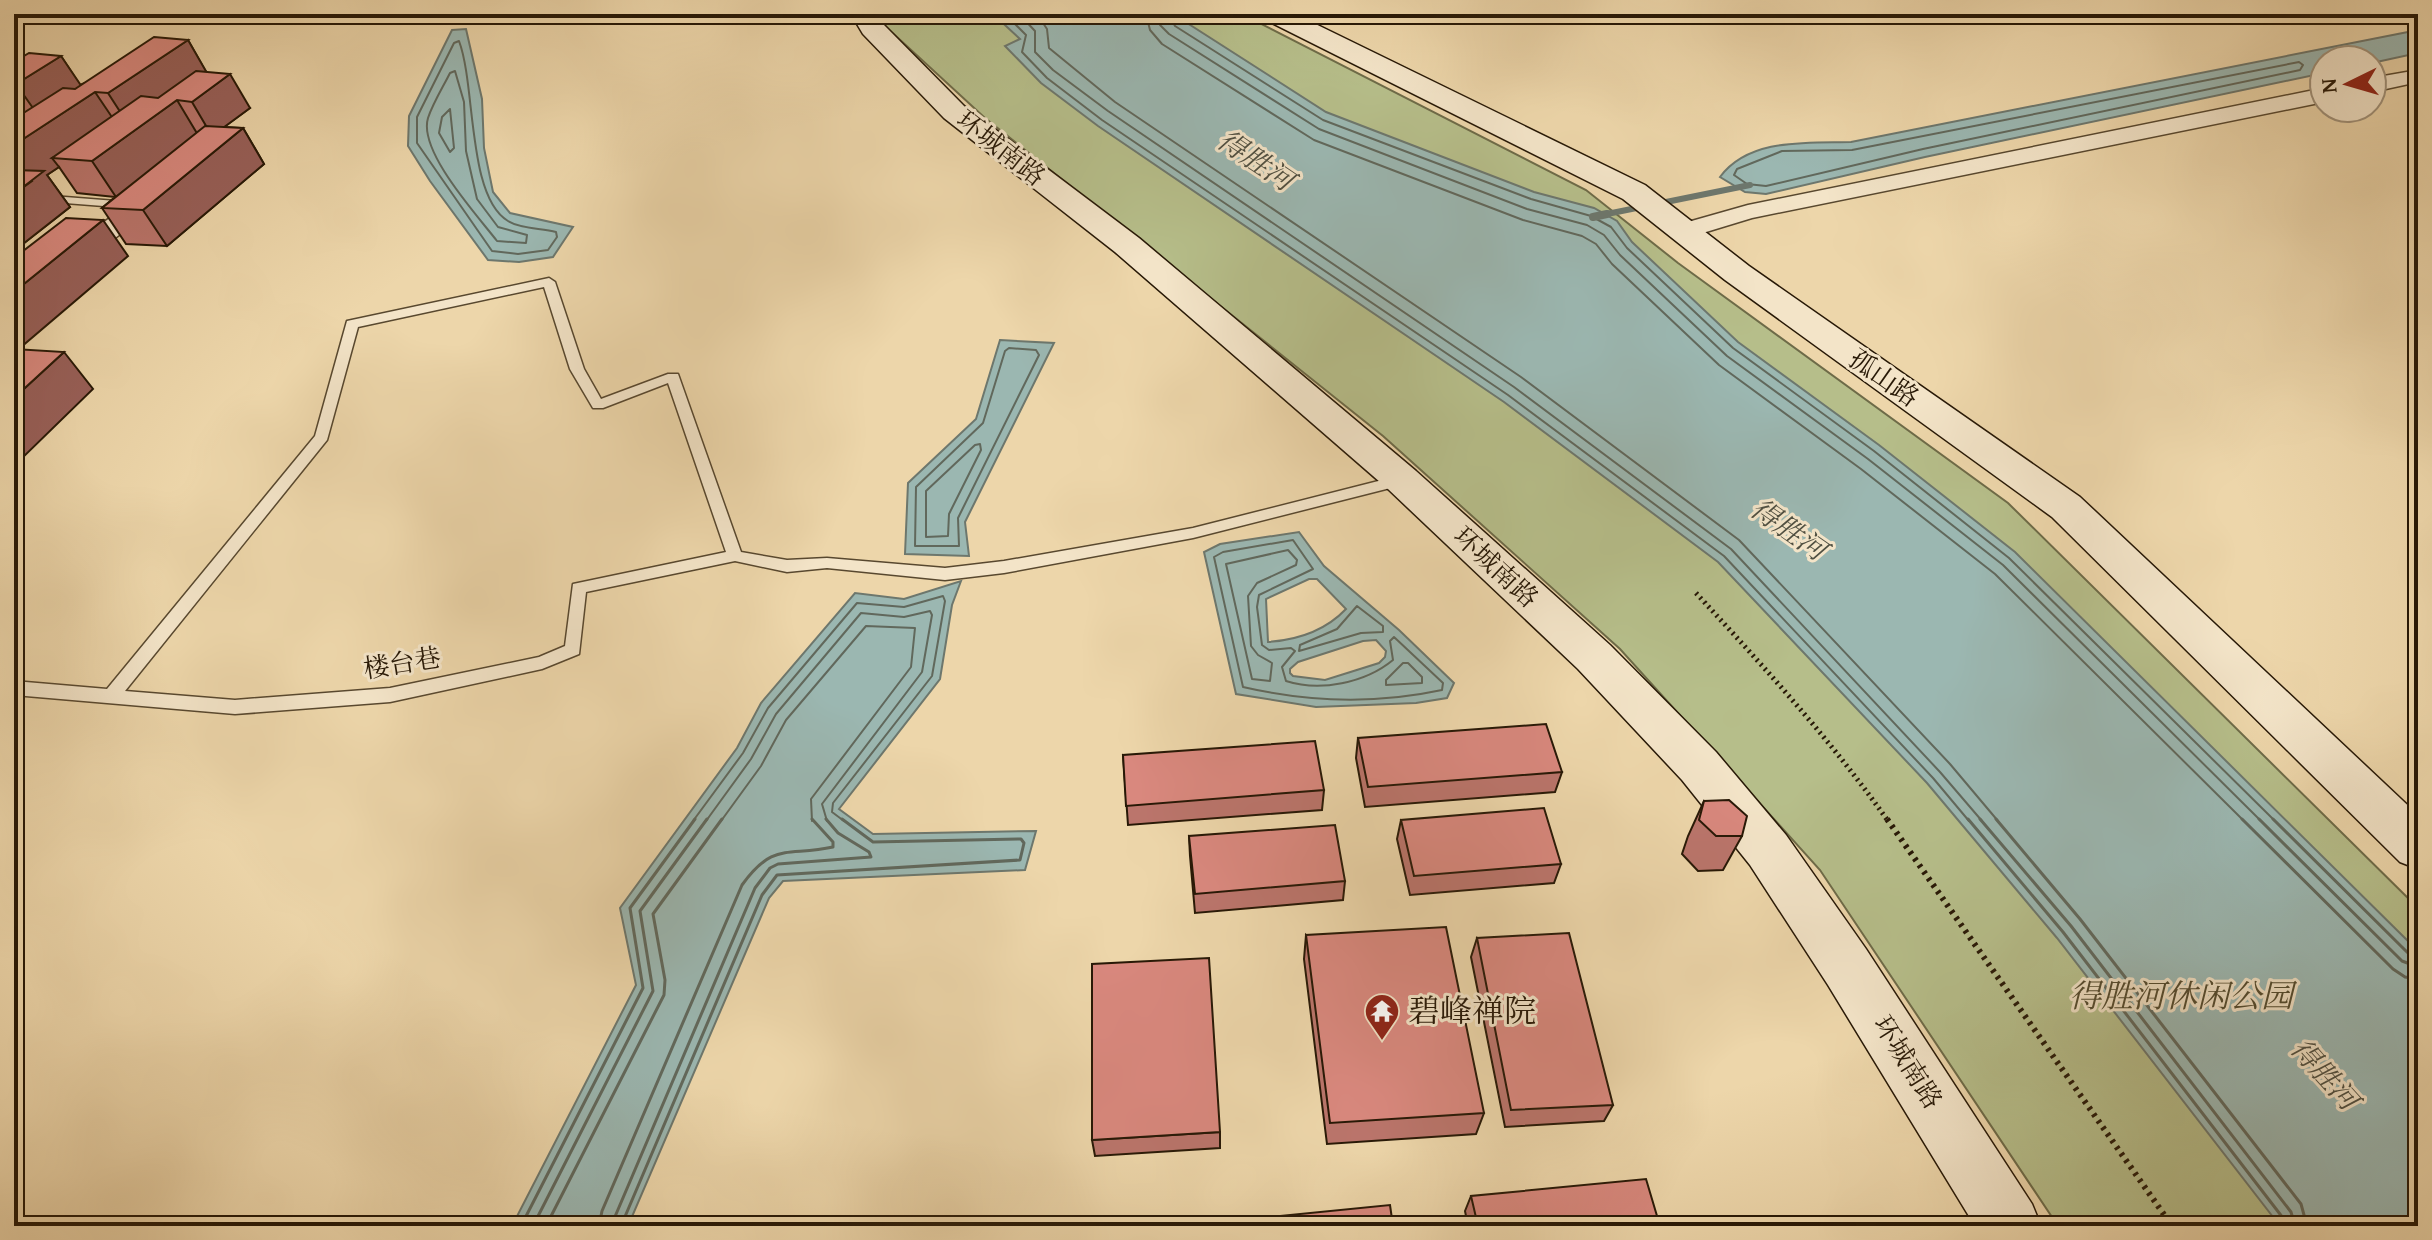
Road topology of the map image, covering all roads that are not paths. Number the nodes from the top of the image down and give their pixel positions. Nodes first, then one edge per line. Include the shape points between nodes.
1 (864, 14) edge
2 (1275, 14) edge
3 (2418, 76) edge
4 (2388, 82) edge
5 (2308, 98) edge
6 (14, 196) edge
7 (142, 206) joint
8 (1683, 231) junction
9 (14, 301) edge
10 (1402, 480) junction
11 (735, 556) junction
12 (14, 688) edge
13 (111, 696) junction
14 (2418, 847) edge
15 (2010, 1226) edge

1 - 10 main road, 环城南路 via 954,112 1127,245
2 - 8 main road, 孤山路 via 1634,192
3 - 4 street
5 - 8 street via 1748,212
6 - 7 lane
7 - 9 street
8 - 14 main road, 孤山路 via 2066,507
10 - 11 lane via 1193,533 945,574 827,563 787,566
10 - 15 main road, 环城南路 via 1594,657 1699,766 1748,826 1847,967
11 - 13 lane, 楼台巷 via 579,588 573,650 542,663 390,695 235,707
11 - 13 lane via 673,377 598,405 577,369 549,282 352,324 322,437
12 - 13 lane, 楼台巷

